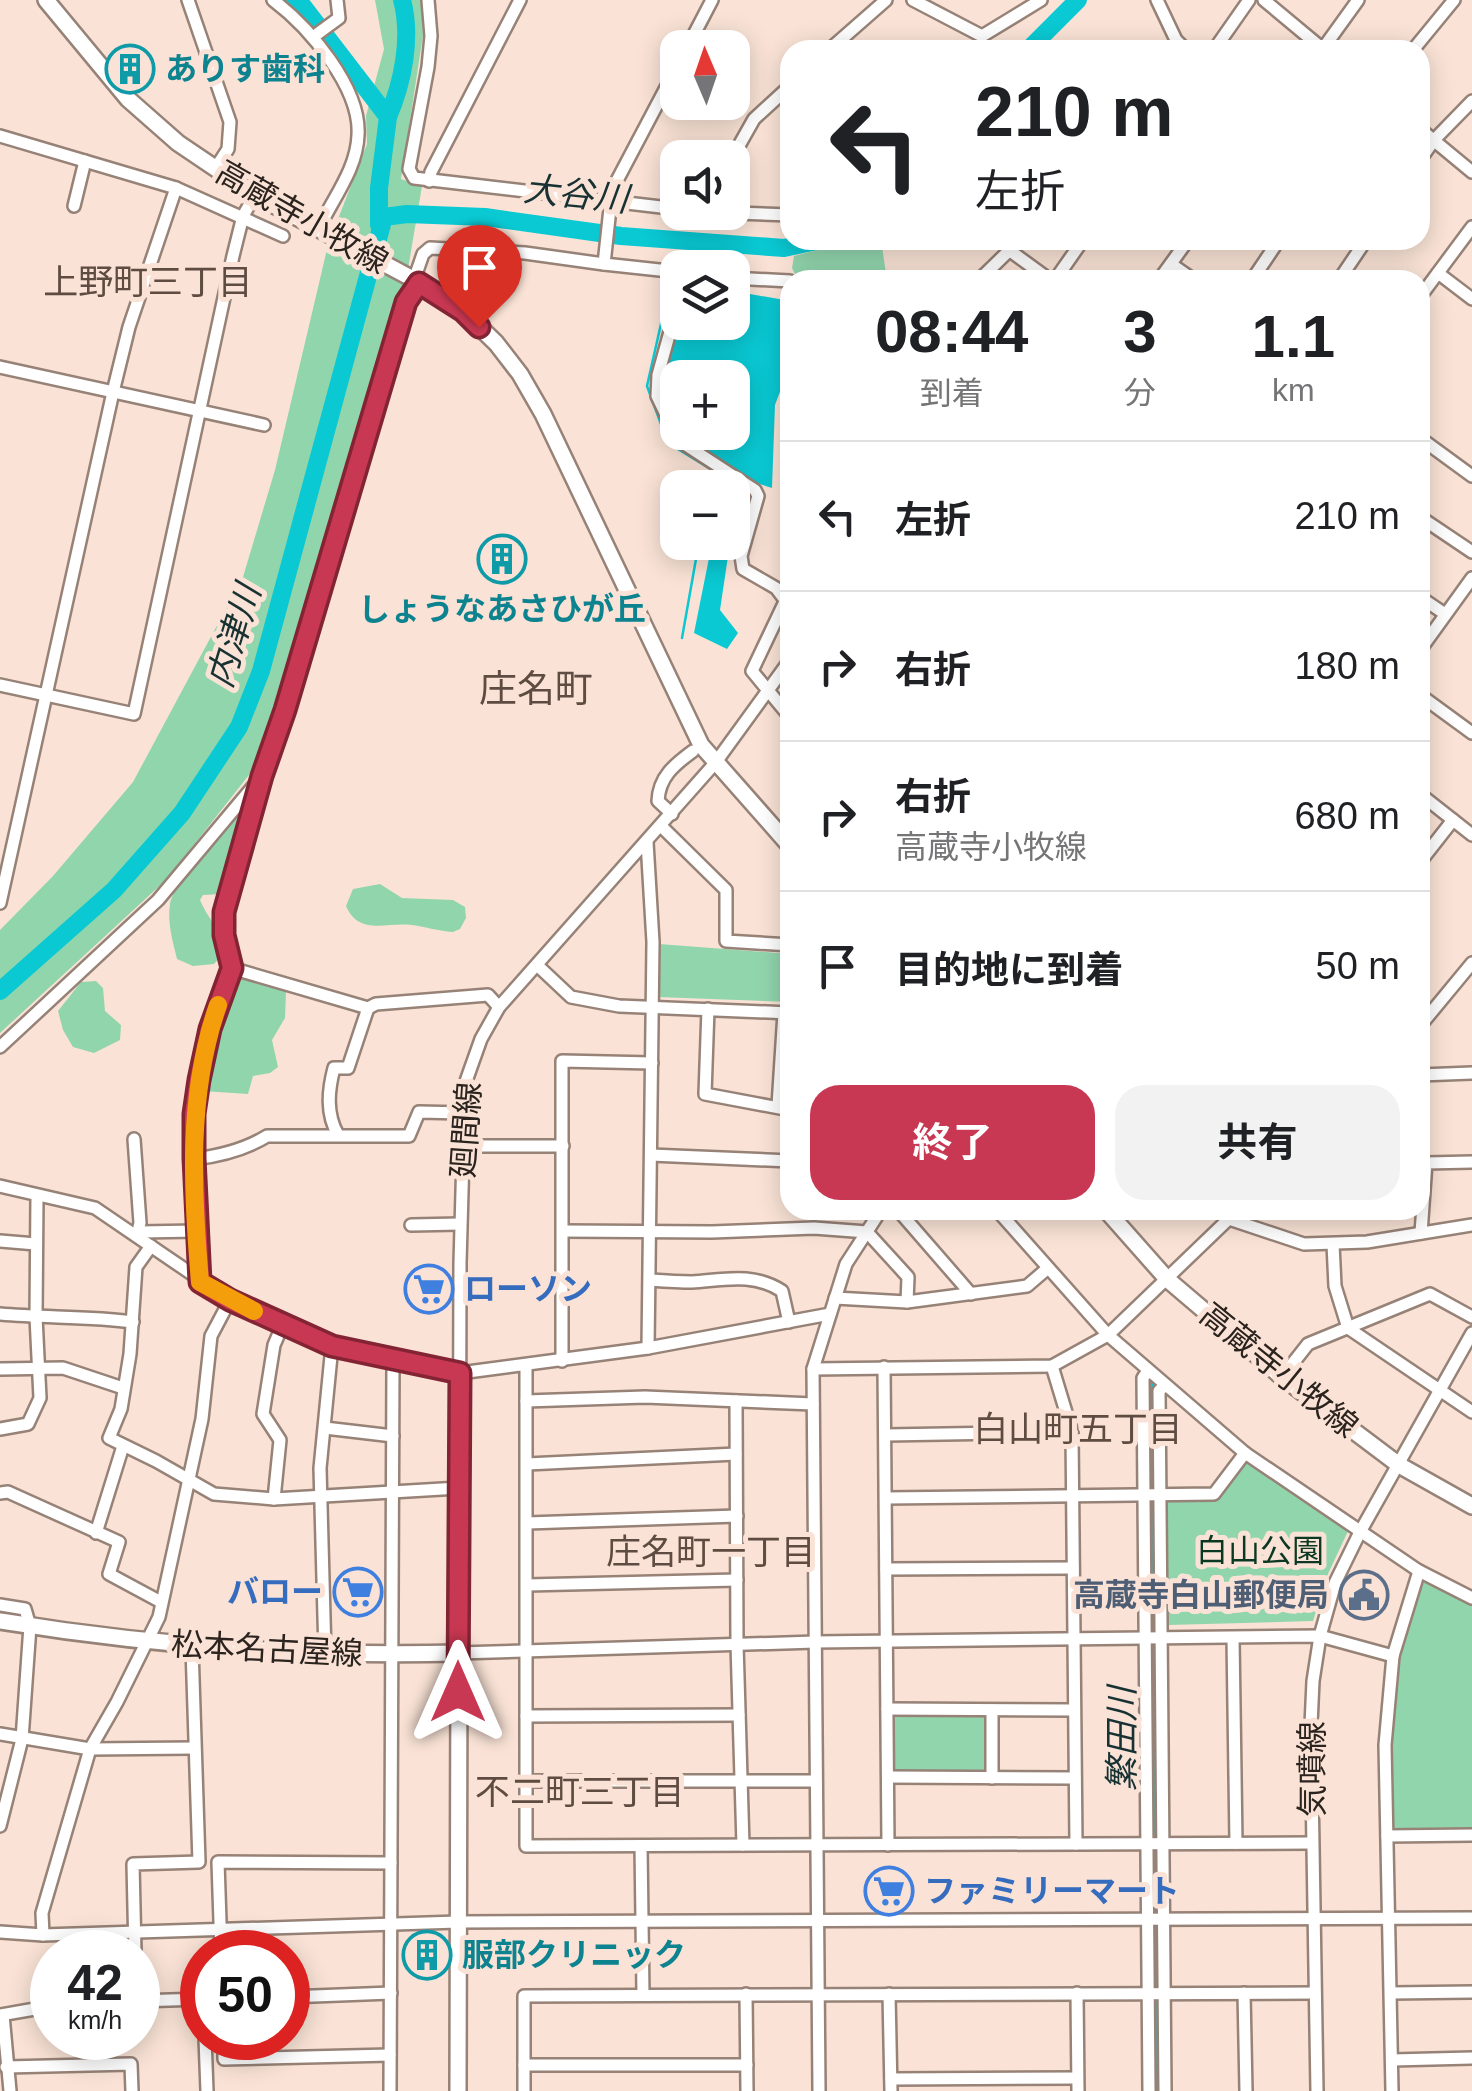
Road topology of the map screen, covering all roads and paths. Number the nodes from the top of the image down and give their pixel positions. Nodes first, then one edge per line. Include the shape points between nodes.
1 (46, 0) edge
2 (188, 0) edge
3 (273, 0) edge
4 (338, 0) edge
5 (428, 0) edge
6 (520, 0) edge
7 (712, 0) edge
8 (886, 0) edge
9 (914, 0) edge
10 (1040, 0) edge
11 (1157, 0) edge
12 (1249, 0) edge
13 (1264, 0) edge
14 (1358, 0) edge
15 (1454, 0) edge
16 (696, 30) edge
17 (319, 33) junction
18 (841, 40) edge
19 (1176, 40) edge
20 (1221, 40) edge
21 (1311, 40) edge
22 (1330, 40) edge
23 (1422, 40) edge
24 (780, 95) edge
25 (660, 100) edge
26 (1472, 100) edge
27 (0, 136) edge
28 (1430, 137) edge
29 (742, 140) edge
30 (1434, 140) junction
31 (1430, 146) edge
32 (85, 161) junction
33 (215, 169) junction
34 (1472, 172) edge
35 (430, 182) junction
36 (176, 188) junction
37 (255, 195) junction
38 (610, 203) junction
39 (74, 206) dead end
40 (660, 208) edge
41 (750, 214) edge
42 (780, 215) edge
43 (243, 216) junction
44 (1472, 226) edge
45 (322, 229) junction
46 (282, 236) dead end
47 (1010, 250) joint
48 (1181, 250) edge
49 (604, 264) junction
50 (1171, 264) junction
51 (660, 270) edge
52 (990, 270) edge
53 (1039, 270) edge
54 (1166, 270) edge
55 (1180, 270) edge
56 (1438, 273) junction
57 (750, 279) edge
58 (414, 280) junction
59 (780, 281) edge
60 (1430, 284) edge
61 (1472, 299) edge
62 (668, 340) edge
63 (0, 367) edge
64 (112, 392) junction
65 (199, 411) junction
66 (264, 425) dead end
67 (1430, 445) edge
68 (1472, 476) edge
69 (1430, 524) edge
70 (1472, 552) edge
71 (1472, 578) edge
72 (780, 591) edge
73 (1430, 604) edge
74 (780, 613) edge
75 (1446, 614) junction
76 (1430, 636) edge
77 (780, 675) edge
78 (0, 685) edge
79 (768, 692) junction
80 (46, 695) junction
81 (1430, 701) edge
82 (780, 705) edge
83 (1470, 727) edge
84 (693, 751) dead end
85 (716, 762) junction
86 (262, 776) junction
87 (1430, 802) edge
88 (672, 814) junction
89 (1452, 820) junction
90 (661, 826) junction
91 (1472, 834) edge
92 (780, 835) edge
93 (646, 842) junction
94 (1430, 849) edge
95 (0, 902) edge
96 (780, 944) edge
97 (1472, 963) edge
98 (537, 965) junction
99 (232, 968) junction
100 (499, 1007) junction
101 (653, 1007) junction
102 (368, 1008) junction
103 (708, 1010) junction
104 (780, 1013) edge
105 (1430, 1014) edge
106 (0, 1047) edge
107 (652, 1063) junction
108 (1472, 1073) edge
109 (1430, 1075) edge
110 (780, 1107) edge
111 (464, 1113) junction
112 (338, 1135) junction
113 (134, 1138) dead end
114 (462, 1146) junction
115 (563, 1146) junction
116 (651, 1154) junction
117 (194, 1158) junction
118 (780, 1160) edge
119 (1472, 1162) edge
120 (1430, 1163) edge
121 (0, 1186) edge
122 (37, 1196) junction
123 (875, 1220) edge
124 (907, 1220) edge
125 (1006, 1220) edge
126 (1115, 1220) edge
127 (1228, 1220) edge
128 (1248, 1220) edge
129 (1422, 1220) edge
130 (460, 1224) junction
131 (411, 1226) dead end
132 (1472, 1226) edge
133 (197, 1231) junction
134 (564, 1231) junction
135 (651, 1231) junction
136 (867, 1232) junction
137 (1421, 1233) junction
138 (138, 1234) junction
139 (0, 1241) edge
140 (36, 1244) junction
141 (1332, 1244) junction
142 (151, 1246) junction
143 (1048, 1268) junction
144 (1167, 1279) junction
145 (650, 1280) junction
146 (200, 1282) junction
147 (971, 1294) junction
148 (836, 1298) junction
149 (230, 1300) junction
150 (907, 1302) junction
151 (0, 1314) edge
152 (830, 1314) junction
153 (36, 1317) junction
154 (1472, 1317) edge
155 (133, 1322) junction
156 (789, 1322) junction
157 (282, 1324) junction
158 (1348, 1328) junction
159 (1472, 1332) edge
160 (1108, 1335) junction
161 (332, 1346) junction
162 (648, 1348) junction
163 (393, 1360) junction
164 (562, 1361) junction
165 (526, 1366) junction
166 (1052, 1366) junction
167 (884, 1367) junction
168 (813, 1368) junction
169 (0, 1369) edge
170 (39, 1369) junction
171 (1147, 1372) junction
172 (460, 1373) junction
173 (1282, 1377) junction
174 (1164, 1386) junction
175 (123, 1388) junction
176 (1440, 1392) junction
177 (526, 1401) junction
178 (736, 1401) junction
179 (813, 1404) junction
180 (1472, 1412) edge
181 (324, 1428) junction
182 (0, 1429) edge
183 (1072, 1432) junction
184 (886, 1434) junction
185 (393, 1436) junction
186 (123, 1446) junction
187 (1245, 1453) junction
188 (736, 1454) junction
189 (526, 1464) junction
190 (1399, 1465) junction
191 (190, 1480) junction
192 (459, 1488) junction
193 (392, 1491) junction
194 (0, 1492) edge
195 (322, 1495) junction
196 (1144, 1495) junction
197 (1160, 1495) junction
198 (1072, 1496) junction
199 (886, 1498) junction
200 (274, 1499) junction
201 (1472, 1506) edge
202 (736, 1516) junction
203 (527, 1523) junction
204 (1360, 1532) junction
205 (96, 1533) junction
206 (1073, 1568) junction
207 (886, 1570) junction
208 (1419, 1571) junction
209 (737, 1580) junction
210 (526, 1585) junction
211 (1472, 1598) edge
212 (162, 1602) junction
213 (0, 1605) edge
214 (0, 1621) edge
215 (30, 1626) junction
216 (1320, 1636) junction
217 (1234, 1638) junction
218 (1074, 1640) junction
219 (1146, 1640) junction
220 (1161, 1640) junction
221 (886, 1641) junction
222 (148, 1642) junction
223 (815, 1642) junction
224 (737, 1644) junction
225 (192, 1648) junction
226 (526, 1651) junction
227 (458, 1653) junction
228 (325, 1654) junction
229 (392, 1655) junction
230 (1392, 1656) junction
231 (887, 1710) junction
232 (992, 1710) junction
233 (1074, 1710) junction
234 (526, 1716) junction
235 (740, 1716) junction
236 (0, 1734) edge
237 (22, 1739) junction
238 (90, 1748) junction
239 (194, 1748) junction
240 (888, 1777) junction
241 (992, 1778) junction
242 (1075, 1778) junction
243 (526, 1781) junction
244 (741, 1781) junction
245 (816, 1781) junction
246 (0, 1826) edge
247 (1472, 1835) edge
248 (1387, 1836) junction
249 (1236, 1843) junction
250 (1076, 1844) junction
251 (1146, 1844) junction
252 (1163, 1844) junction
253 (1312, 1844) junction
254 (816, 1845) junction
255 (888, 1845) junction
256 (641, 1846) junction
257 (743, 1846) junction
258 (391, 1862) junction
259 (1472, 1918) edge
260 (1148, 1919) junction
261 (1164, 1919) junction
262 (1389, 1919) junction
263 (817, 1920) junction
264 (1314, 1920) junction
265 (642, 1921) junction
266 (458, 1922) junction
267 (391, 1923) junction
268 (219, 1929) junction
269 (43, 1930) edge
270 (134, 1930) edge
271 (0, 1932) edge
272 (160, 1932) edge
273 (30, 1934) edge
274 (1472, 1992) edge
275 (390, 1993) junction
276 (1148, 1993) junction
277 (1164, 1993) junction
278 (1244, 1993) junction
279 (1315, 1993) junction
280 (1391, 1993) junction
281 (746, 1994) junction
282 (818, 1994) junction
283 (889, 1994) junction
284 (1077, 1994) junction
285 (643, 1995) junction
286 (310, 1996) edge
287 (30, 2010) edge
288 (1, 2015) edge
289 (390, 2055) junction
290 (310, 2057) edge
291 (1472, 2058) edge
292 (206, 2060) edge
293 (1392, 2060) junction
294 (747, 2065) junction
295 (524, 2066) junction
296 (6, 2067) junction
297 (891, 2085) edge
298 (1078, 2085) edge
299 (10, 2091) edge
300 (132, 2091) edge
301 (207, 2091) edge
302 (390, 2091) edge
303 (458, 2091) edge
304 (524, 2091) edge
305 (747, 2091) edge
306 (819, 2091) edge
307 (1149, 2091) edge
308 (1166, 2091) edge
309 (1246, 2091) edge
310 (1317, 2091) edge
311 (1392, 2091) edge

1 - 33 main road, 高蔵寺小牧線 via 151,122
2 - 33 street via 230,122 228,149
3 - 17 street
4 - 17 street via 339,18
5 - 35 street via 430,52 409,169 414,178
6 - 35 street
7 - 16 street
8 - 18 street
9 - 10 street via 982,36
11 - 19 street
12 - 20 street
13 - 21 street
14 - 22 street
15 - 23 street
17 - 45 street via 350,95 358,136
24 - 29 street
25 - 38 street
26 - 30 street
27 - 32 street
28 - 30 street
30 - 31 street
30 - 34 street
32 - 36 street
32 - 39 street
33 - 37 main road, 高蔵寺小牧線
35 - 38 street
36 - 43 street
36 - 64 street
37 - 43 street
37 - 45 main road, 高蔵寺小牧線
38 - 40 street
38 - 49 street
41 - 42 street
43 - 46 street
43 - 65 street
44 - 56 street
45 - 58 main road, 高蔵寺小牧線
47 - 52 street
47 - 53 street
48 - 50 street
49 - 51 street
49 - 58 street via 430,248
50 - 54 street
50 - 55 street
56 - 60 street
56 - 61 street
57 - 59 street
58 - 85 main road, 高蔵寺小牧線 via 463,311 520,374 701,746
58 - 86 street
62 - 72 street via 657,396 678,440 755,490 743,569
63 - 64 street
64 - 65 street
64 - 80 street
65 - 66 street
65 - 80 street via 134,714
67 - 68 street
69 - 70 street
71 - 75 street
73 - 75 street
74 - 79 street via 752,672
75 - 76 street
77 - 79 street, 廻間線
78 - 80 street
79 - 82 street
79 - 85 street, 廻間線
80 - 95 street
81 - 83 street
84 - 88 street via 671,768 658,794
85 - 88 street, 廻間線
85 - 92 main road, 高蔵寺小牧線
86 - 99 street via 223,922
86 - 106 street via 158,900
87 - 89 street
88 - 90 street, 廻間線
89 - 91 street
89 - 94 street
90 - 93 street, 廻間線
90 - 96 street via 726,890 726,941
93 - 98 street, 廻間線
93 - 101 street
97 - 105 street
98 - 100 street, 廻間線
98 - 101 street via 571,997
99 - 102 street
99 - 117 street via 199,1080
100 - 102 street via 488,995
100 - 111 street, 廻間線 via 472,1061
101 - 103 street
101 - 107 street
102 - 112 street via 348,1068 334,1068 330,1082
103 - 104 street
103 - 110 street via 705,1094
107 - 115 street via 562,1062
107 - 116 street
108 - 109 street
111 - 112 street via 419,1112 409,1136
111 - 114 street, 廻間線
112 - 117 street via 267,1136 250,1147
113 - 138 street
114 - 115 street
114 - 130 street, 廻間線
115 - 134 street
116 - 118 street
116 - 135 street
117 - 133 street
119 - 120 street
121 - 122 street
122 - 138 street via 95,1208
122 - 140 street
123 - 136 street
124 - 147 street
125 - 143 street
126 - 144 main road, 高蔵寺小牧線
127 - 144 street
128 - 141 street via 1304,1244
129 - 137 street
130 - 131 street
130 - 172 street, 廻間線
132 - 137 street
133 - 138 street
133 - 146 street
134 - 135 street
134 - 164 street
135 - 136 street
135 - 145 street
136 - 148 street via 846,1264
136 - 150 street via 908,1277
137 - 141 street
138 - 142 street
139 - 140 street
140 - 153 street
141 - 158 street
142 - 146 street
142 - 155 street via 136,1267
143 - 147 street via 1027,1286
143 - 160 street
144 - 160 street
144 - 173 main road, 高蔵寺小牧線
145 - 156 street via 731,1276 774,1286 782,1291
145 - 162 street
146 - 149 street
147 - 150 street
148 - 150 street
148 - 152 street
149 - 157 street
149 - 191 street via 211,1336
151 - 153 street
152 - 156 street
152 - 168 street
153 - 155 street
153 - 170 street
154 - 158 street via 1430,1294
155 - 175 street
156 - 162 street
157 - 161 street
157 - 200 street via 263,1414 280,1440
158 - 173 street via 1308,1344
158 - 176 street
159 - 176 street, 気噴線
160 - 166 street
160 - 171 street
161 - 163 street
161 - 181 street
162 - 164 street
163 - 172 street
163 - 185 street
164 - 165 street
165 - 172 street
165 - 177 street
166 - 167 street
166 - 183 street
167 - 168 street
167 - 184 street
168 - 179 street
169 - 170 street
170 - 175 street via 64,1368
170 - 182 street via 40,1398 28,1424
171 - 174 street
171 - 196 street
172 - 192 street, 廻間線
173 - 190 main road, 高蔵寺小牧線
174 - 187 street
174 - 197 street
175 - 186 street via 109,1438
176 - 180 street
176 - 190 street, 気噴線
177 - 178 street
177 - 189 street
178 - 179 street
178 - 188 street
179 - 223 street
181 - 185 street
181 - 195 street
183 - 184 street
183 - 198 street
184 - 199 street
185 - 193 street
186 - 191 street
186 - 205 street
187 - 197 street via 1214,1494
187 - 204 street
188 - 189 street
188 - 202 street
189 - 203 street
190 - 201 main road, 高蔵寺小牧線
190 - 204 street, 気噴線
191 - 200 street via 214,1494
191 - 212 street
192 - 193 street
192 - 227 street, 廻間線
193 - 195 street
193 - 229 street
194 - 205 street
195 - 200 street
195 - 228 street
196 - 197 street
196 - 198 street
196 - 219 street
197 - 220 street
198 - 199 street
198 - 206 street
199 - 207 street
202 - 203 street
202 - 209 street
203 - 210 street
204 - 208 street
204 - 216 street, 気噴線 via 1335,1583
205 - 212 street via 118,1542 109,1574
206 - 207 street
206 - 218 street
207 - 221 street
208 - 211 street
208 - 230 street
209 - 210 street
209 - 224 street
210 - 226 street
212 - 222 street
213 - 215 street via 25,1609
214 - 215 main road, 松本名古屋線
215 - 222 main road, 松本名古屋線
215 - 237 street
216 - 217 street
216 - 230 street
216 - 253 street, 気噴線 via 1310,1725
217 - 220 street
217 - 249 street
218 - 219 street
218 - 221 street
218 - 233 street
219 - 220 street
219 - 251 street
220 - 252 street
221 - 223 street
221 - 231 street
222 - 225 main road, 松本名古屋線
222 - 238 street
223 - 224 street
223 - 245 street
224 - 226 street
224 - 235 street
225 - 228 main road, 松本名古屋線
225 - 239 street
226 - 227 street
226 - 234 street
227 - 229 main road, 松本名古屋線
227 - 266 main road
228 - 229 main road, 松本名古屋線
229 - 258 street
230 - 248 street
231 - 232 street
231 - 240 street
232 - 233 street
232 - 241 street
233 - 242 street
234 - 235 street
234 - 243 street
235 - 244 street
236 - 237 street
237 - 238 street
237 - 246 street
238 - 239 street
238 - 269 street via 42,1913
239 - 270 street via 199,1862 132,1864
240 - 241 street
240 - 255 street
241 - 242 street
242 - 250 street
243 - 244 street
243 - 256 street via 526,1846
244 - 245 street
244 - 257 street
245 - 254 street
247 - 248 street
248 - 262 street
249 - 252 street
249 - 253 street
250 - 251 street
250 - 255 street
251 - 252 street
251 - 260 street
252 - 261 street
253 - 264 street, 気噴線
254 - 255 street
254 - 257 street
254 - 263 street
256 - 257 street
256 - 265 street
258 - 267 street
258 - 268 street via 218,1862
259 - 262 street
260 - 261 street
260 - 263 street
260 - 276 street
261 - 264 street
261 - 277 street
262 - 264 street
262 - 280 street
263 - 265 street
263 - 282 street
264 - 279 street, 気噴線
265 - 266 street
265 - 285 street
266 - 267 street
266 - 303 main road
267 - 268 street
267 - 275 street
268 - 272 street
271 - 273 street
274 - 280 street
275 - 286 street
275 - 289 street
276 - 277 street
276 - 284 street
276 - 307 street
277 - 278 street
277 - 308 street
278 - 279 street
278 - 309 street
279 - 310 street, 気噴線
280 - 293 street
281 - 282 street
281 - 285 street
281 - 294 street
282 - 283 street
282 - 306 street
283 - 284 street
283 - 297 street
284 - 298 street
285 - 295 street via 524,1996
287 - 288 street
288 - 296 street
289 - 290 street
289 - 302 street
291 - 293 street
292 - 301 street
293 - 311 street
294 - 295 street
294 - 305 street
295 - 304 street
296 - 299 street
296 - 300 street via 131,2064
297 - 298 street

